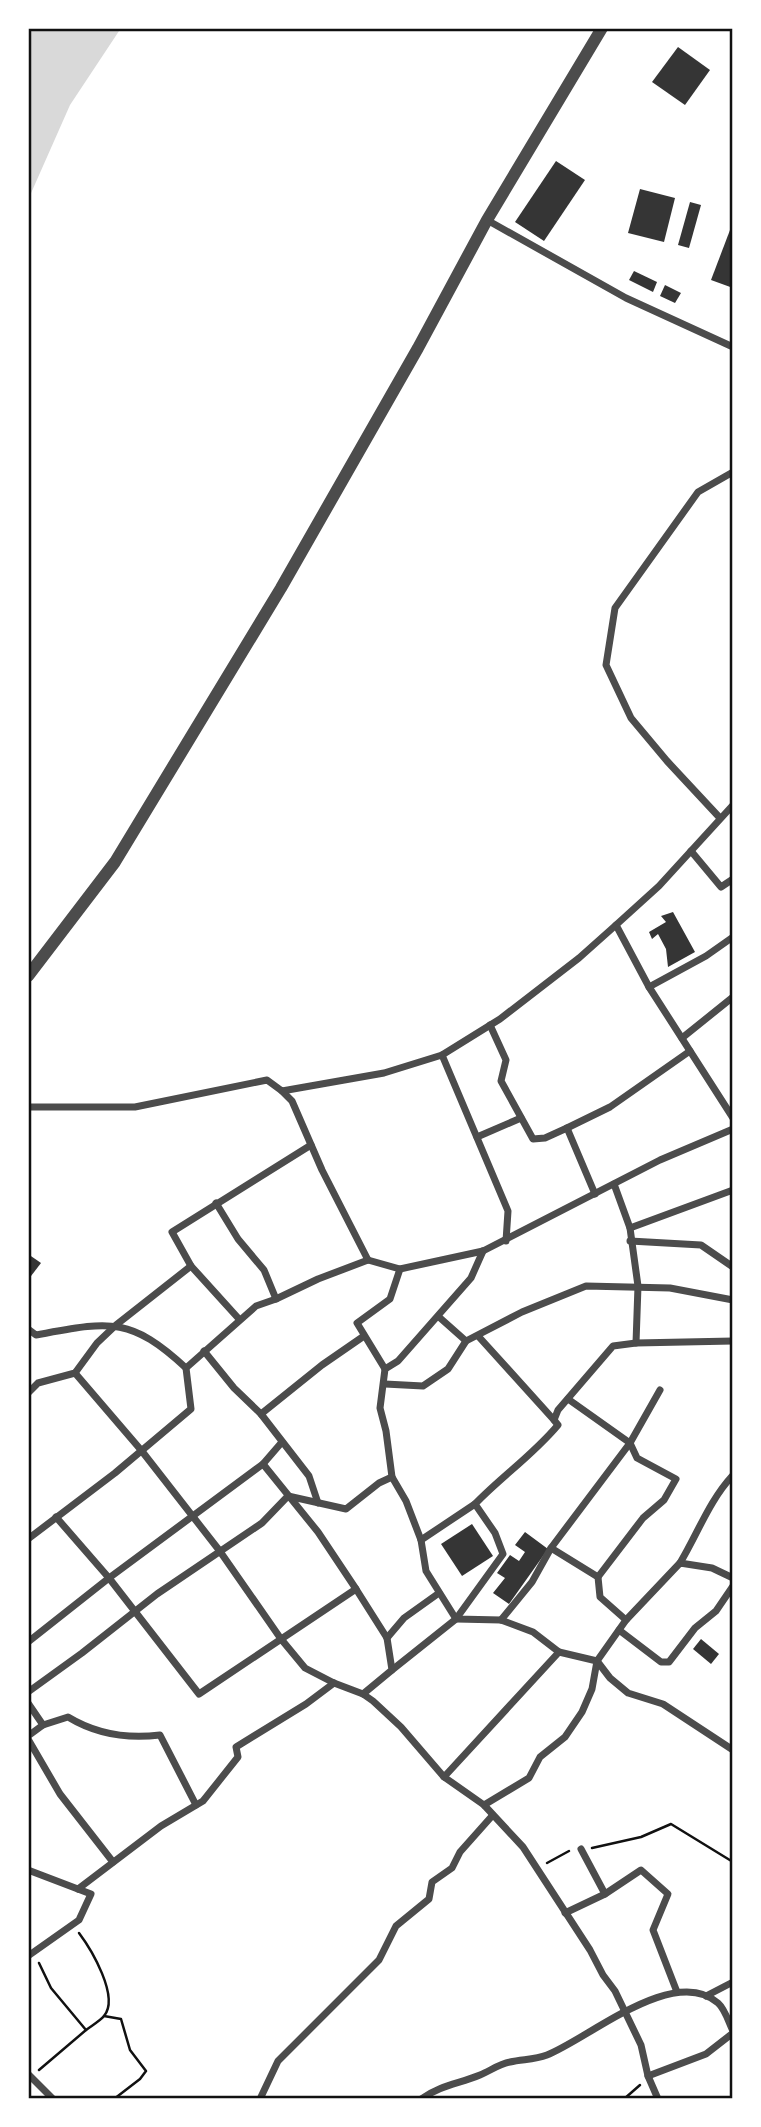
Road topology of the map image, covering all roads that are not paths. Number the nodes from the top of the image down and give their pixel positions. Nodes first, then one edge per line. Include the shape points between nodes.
1 (602, 28) edge
2 (487, 219) junction
3 (733, 347) edge
4 (733, 471) edge
5 (733, 805) edge
6 (720, 818) junction
7 (691, 851) junction
8 (733, 879) edge
9 (616, 925) junction
10 (733, 937) edge
11 (28, 976) edge
12 (649, 987) junction
13 (733, 997) edge
14 (491, 1025) junction
15 (682, 1038) junction
16 (690, 1051) junction
17 (442, 1055) junction
18 (282, 1091) junction
19 (28, 1107) edge
20 (521, 1118) junction
21 (733, 1118) edge
22 (567, 1128) junction
23 (733, 1129) edge
24 (477, 1137) junction
25 (311, 1145) junction
26 (614, 1184) junction
27 (733, 1190) edge
28 (595, 1194) junction
29 (216, 1203) junction
30 (630, 1228) junction
31 (506, 1241) junction
32 (630, 1241) junction
33 (483, 1251) junction
34 (368, 1260) junction
35 (191, 1266) junction
36 (733, 1267) edge
37 (400, 1269) junction
38 (638, 1286) junction
39 (276, 1299) junction
40 (733, 1300) edge
41 (439, 1317) junction
42 (239, 1319) junction
43 (116, 1325) junction
44 (28, 1329) edge
45 (364, 1336) junction
46 (479, 1337) junction
47 (466, 1341) junction
48 (733, 1341) edge
49 (636, 1343) junction
50 (204, 1351) junction
51 (186, 1368) junction
52 (385, 1369) junction
53 (75, 1373) junction
54 (384, 1384) junction
55 (660, 1391) dead end
56 (28, 1393) edge
57 (568, 1399) junction
58 (261, 1414) junction
59 (554, 1419) junction
60 (282, 1442) junction
61 (630, 1443) junction
62 (141, 1450) junction
63 (263, 1464) junction
64 (733, 1475) edge
65 (392, 1477) junction
66 (288, 1496) junction
67 (318, 1503) junction
68 (475, 1504) junction
69 (192, 1516) junction
70 (56, 1517) junction
71 (28, 1539) edge
72 (421, 1540) junction
73 (551, 1548) junction
74 (219, 1550) junction
75 (680, 1563) junction
76 (598, 1577) junction
77 (109, 1578) junction
78 (733, 1578) edge
79 (733, 1586) edge
80 (356, 1589) junction
81 (439, 1593) junction
82 (135, 1611) junction
83 (456, 1619) junction
84 (501, 1620) junction
85 (626, 1620) junction
86 (619, 1630) junction
87 (387, 1638) junction
88 (282, 1639) junction
89 (28, 1642) edge
90 (559, 1652) junction
91 (597, 1661) junction
92 (392, 1670) junction
93 (334, 1683) junction
94 (29, 1691) edge
95 (363, 1694) junction
96 (28, 1703) edge
97 (43, 1724) junction
98 (28, 1738) edge
99 (733, 1750) edge
100 (444, 1777) junction
101 (196, 1805) junction
102 (484, 1805) junction
103 (492, 1816) junction
104 (581, 1849) road end
105 (113, 1862) junction
106 (28, 1870) edge
107 (78, 1889) junction
108 (605, 1894) junction
109 (565, 1913) junction
110 (31, 1955) edge
111 (733, 1982) edge
112 (677, 1992) junction
113 (706, 1997) junction
114 (625, 2011) junction
115 (733, 2032) edge
116 (29, 2075) edge
117 (648, 2076) junction
118 (53, 2099) edge
119 (260, 2099) edge
120 (421, 2099) edge
121 (658, 2099) edge

1 - 2 street
2 - 3 street via 626,298
2 - 11 street via 281,588 115,862
4 - 6 street via 698,492 615,608 606,665 631,718
5 - 6 street
6 - 7 street
7 - 8 street via 721,887
7 - 9 street
9 - 12 street
9 - 14 street
10 - 12 street
12 - 15 street
13 - 15 street
14 - 17 street
14 - 20 street via 506,1060 501,1081
15 - 16 street
16 - 21 street
16 - 22 street via 610,1107
17 - 18 street via 384,1073
17 - 24 street
18 - 19 street via 267,1080 135,1107
18 - 25 street via 292,1101
20 - 22 street via 533,1139
20 - 24 street
22 - 28 street
23 - 26 street
24 - 31 street via 508,1211
25 - 29 street
25 - 34 street
26 - 28 street
26 - 30 street
27 - 30 street
28 - 31 street
29 - 35 street via 172,1232
29 - 39 street via 264,1270
30 - 32 street
31 - 33 street
32 - 36 street via 701,1245
32 - 38 street
33 - 37 street
33 - 41 street via 471,1278
34 - 37 street
34 - 39 street
35 - 42 street
35 - 43 street
37 - 45 street via 390,1299 357,1323
38 - 40 street
38 - 46 street via 586,1286 522,1312
38 - 49 street
39 - 42 street
41 - 47 street
41 - 52 street
42 - 50 street
43 - 44 street via 36,1335
43 - 51 street via 161,1345
43 - 53 street
45 - 52 street
45 - 58 street
46 - 47 street
46 - 59 street
47 - 54 street via 448,1369 423,1386
48 - 49 street
49 - 57 street via 613,1346
50 - 51 street
50 - 58 street
51 - 62 street via 191,1409
52 - 54 street
53 - 56 street via 38,1383
53 - 62 street
54 - 65 street via 380,1408
55 - 61 street
57 - 59 street
57 - 61 street
58 - 60 street
59 - 68 street via 558,1425 541,1446
60 - 63 street
60 - 67 street via 309,1476
61 - 73 street
61 - 76 street via 637,1458 676,1479 664,1500 643,1518
62 - 69 street
62 - 70 street
63 - 66 street
63 - 69 street
64 - 75 street via 717,1493
65 - 67 street via 346,1509
65 - 72 street
66 - 67 street
66 - 74 street via 262,1523
66 - 80 street
68 - 72 street
68 - 83 street via 495,1532 503,1554
69 - 74 street
69 - 77 street
70 - 71 street
70 - 77 street
72 - 81 street via 426,1572
73 - 76 street
73 - 84 street
74 - 82 street
74 - 88 street
75 - 78 street via 712,1568
75 - 85 street
76 - 85 street via 600,1597
77 - 82 street
77 - 89 street
79 - 86 street via 669,1662 661,1662
80 - 87 street
80 - 88 street
81 - 83 street
81 - 87 street via 404,1618
82 - 88 street via 199,1694
82 - 94 street
83 - 84 street
83 - 92 street
84 - 90 street via 533,1632
85 - 86 street
86 - 91 street
87 - 92 street
88 - 93 street via 305,1668
90 - 91 street
90 - 100 street
91 - 99 street via 628,1693 663,1704
91 - 102 street via 587,1700 565,1737 540,1757 529,1778
92 - 95 street
93 - 95 street
93 - 101 street via 236,1747 238,1757
95 - 100 street via 401,1727
96 - 97 street
97 - 98 street
97 - 101 street via 68,1717 111,1733 137,1738 160,1735
98 - 105 street via 60,1794
100 - 102 street
101 - 105 street
102 - 103 street
103 - 109 street via 523,1847
103 - 119 street via 452,1868 432,1881 429,1899 396,1926 379,1960 278,2062
104 - 108 street
105 - 107 street
106 - 107 street
107 - 110 street via 91,1895 79,1920
108 - 109 street
108 - 112 street via 641,1870 668,1894 653,1930
109 - 114 street
111 - 113 street
112 - 113 street
112 - 114 street
113 - 115 street via 719,2004
114 - 117 street via 641,2045
114 - 120 street via 560,2050 537,2059 504,2063 436,2088
115 - 117 street via 706,2054
116 - 118 street
117 - 121 street

